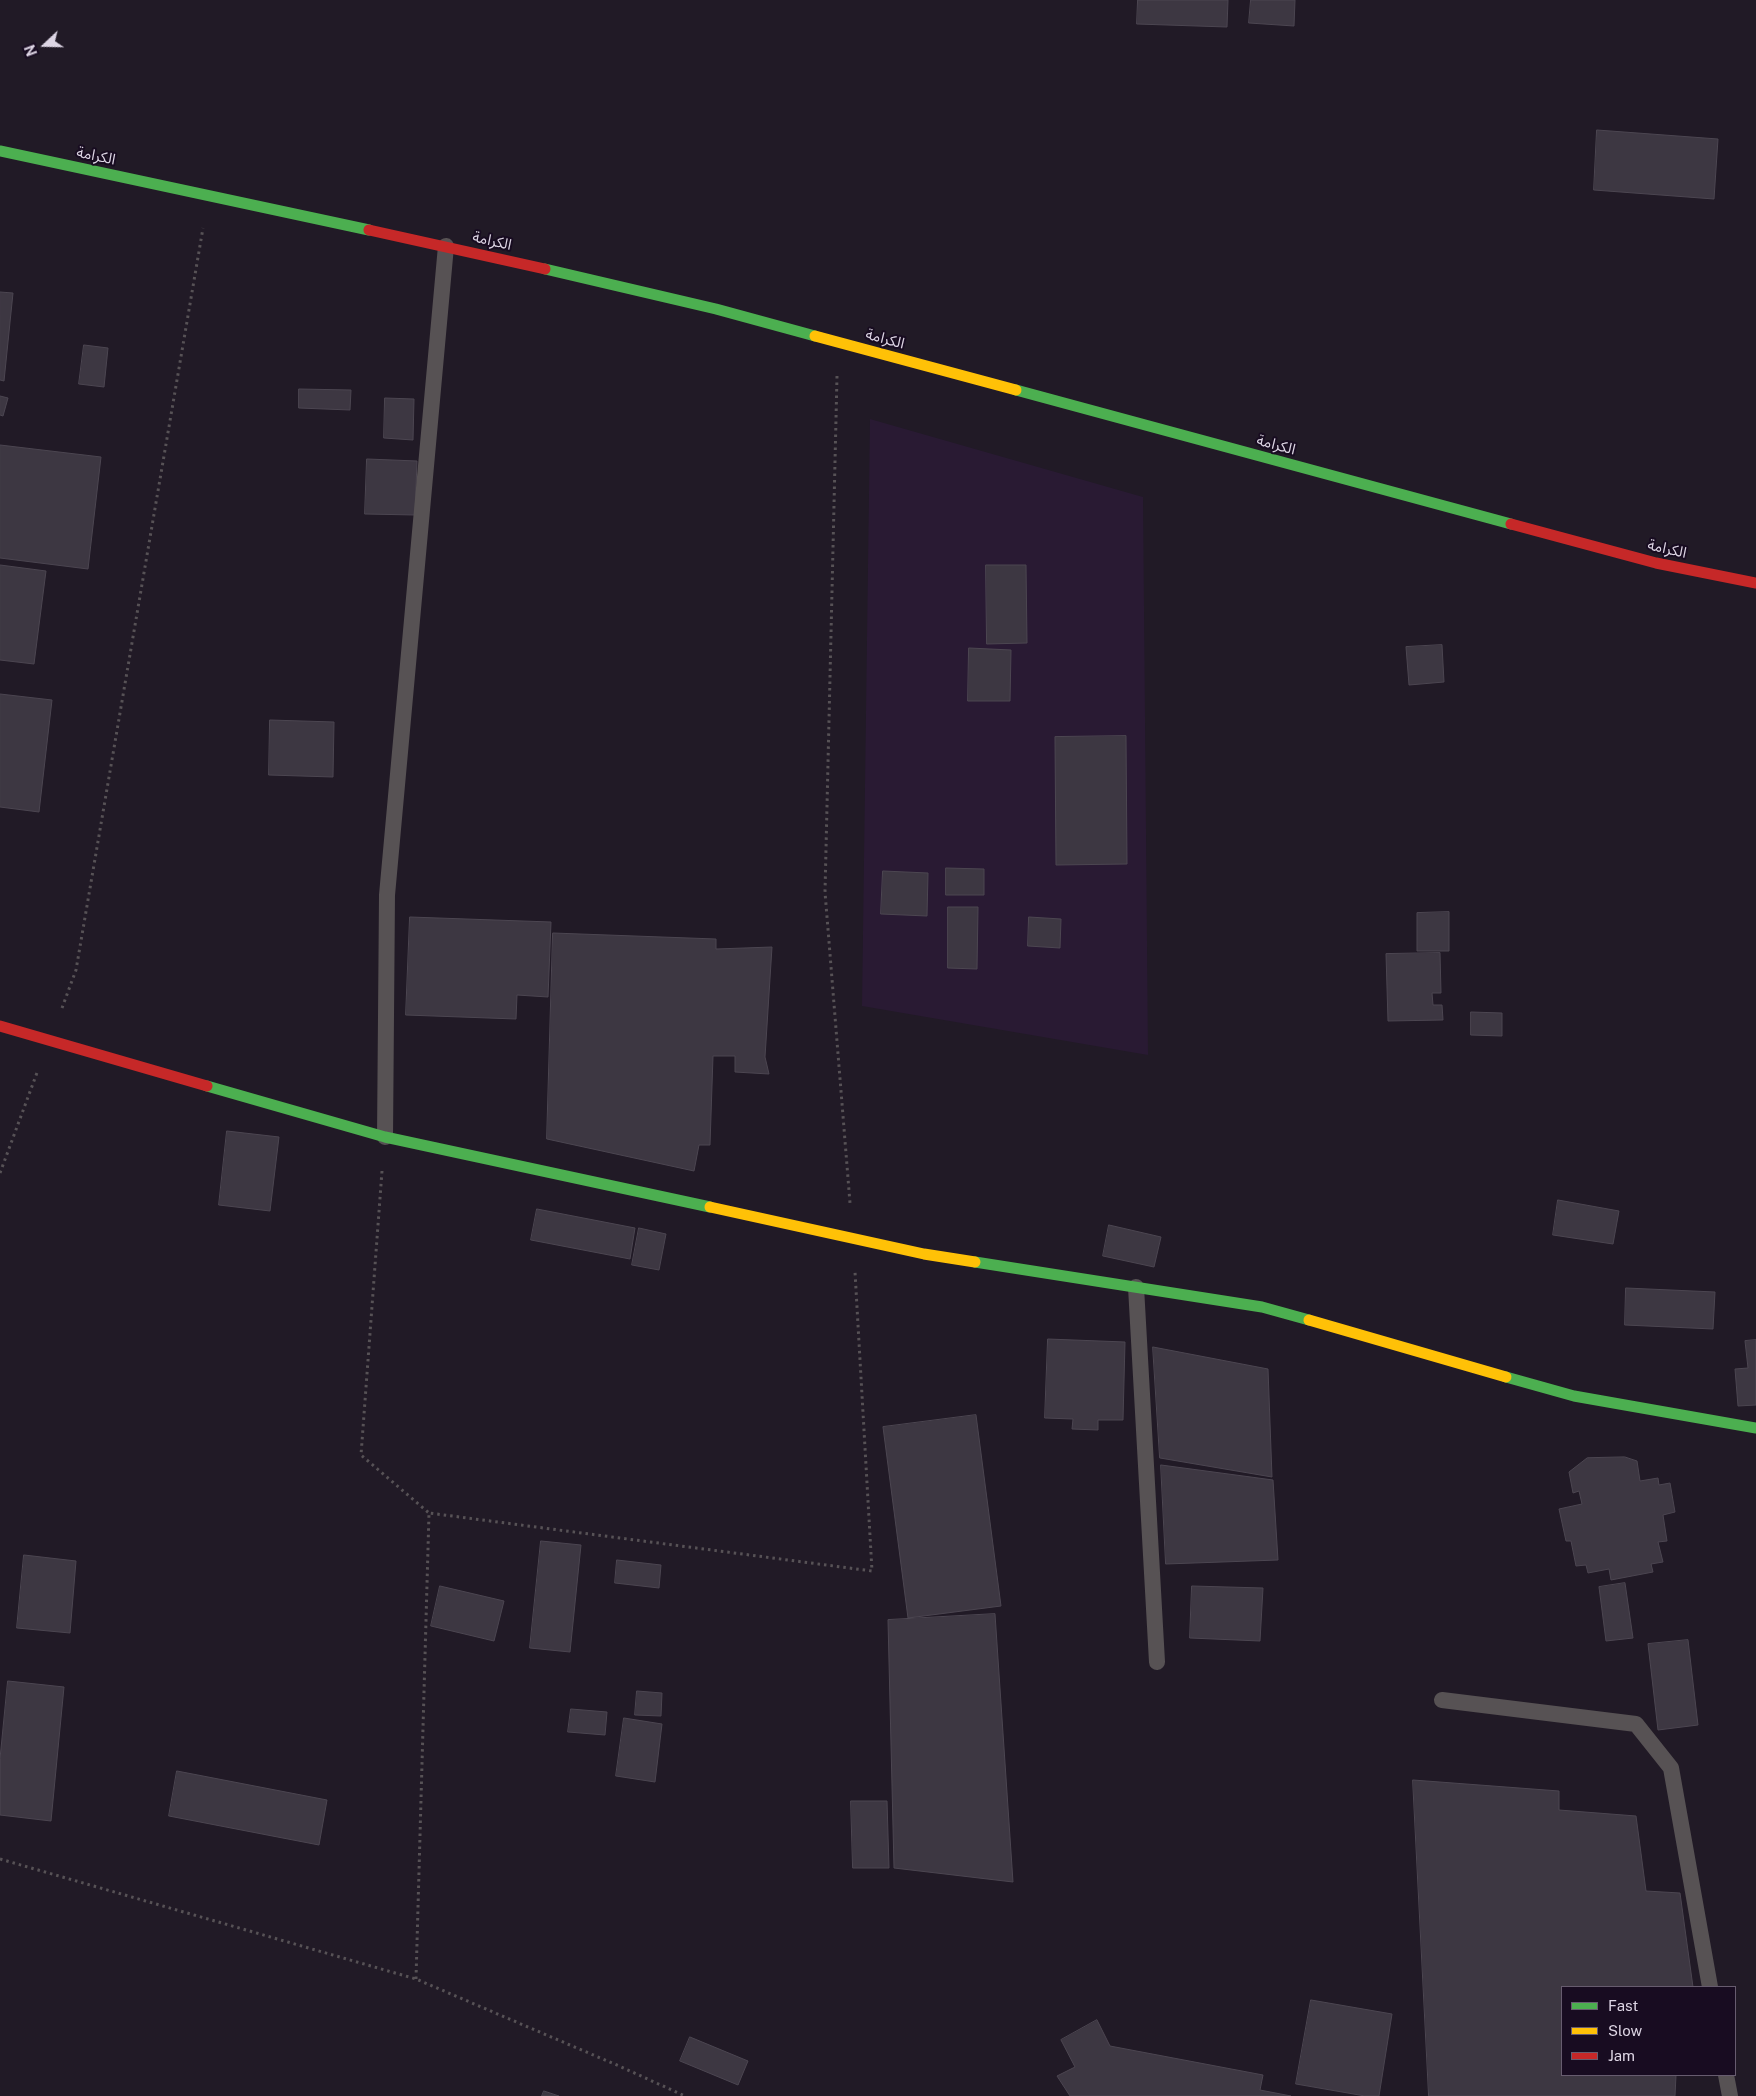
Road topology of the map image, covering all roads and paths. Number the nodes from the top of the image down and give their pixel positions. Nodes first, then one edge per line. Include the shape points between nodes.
1 (0, 151) edge
2 (208, 195) junction
3 (446, 246) junction
4 (838, 342) junction
5 (1756, 583) edge
6 (0, 1026) edge
7 (50, 1041) junction
8 (385, 1137) junction
9 (0, 1173) edge
10 (852, 1238) junction
11 (1136, 1288) junction
12 (1756, 1428) edge
13 (429, 1513) junction
14 (1157, 1662) dead end
15 (1442, 1700) dead end
16 (0, 1859) edge
17 (416, 1979) junction
18 (1710, 1986) edge
19 (1726, 2076) edge
20 (685, 2096) edge
21 (1730, 2096) edge

1 - 2 main road, الكرامة
2 - 3 main road, الكرامة
2 - 7 path via 76,970
3 - 4 main road, الكرامة via 716,309
3 - 8 lane via 387,895
4 - 5 main road, الكرامة via 1656,563
4 - 10 path via 825,892
6 - 7 main road
7 - 8 main road
7 - 9 path
8 - 10 main road
8 - 13 path via 361,1455
10 - 11 main road via 924,1254
10 - 13 path via 872,1571
11 - 12 main road via 1262,1307 1574,1396
11 - 14 lane
13 - 17 path
15 - 18 lane via 1636,1724 1671,1768
16 - 17 path
17 - 20 path
19 - 21 lane

